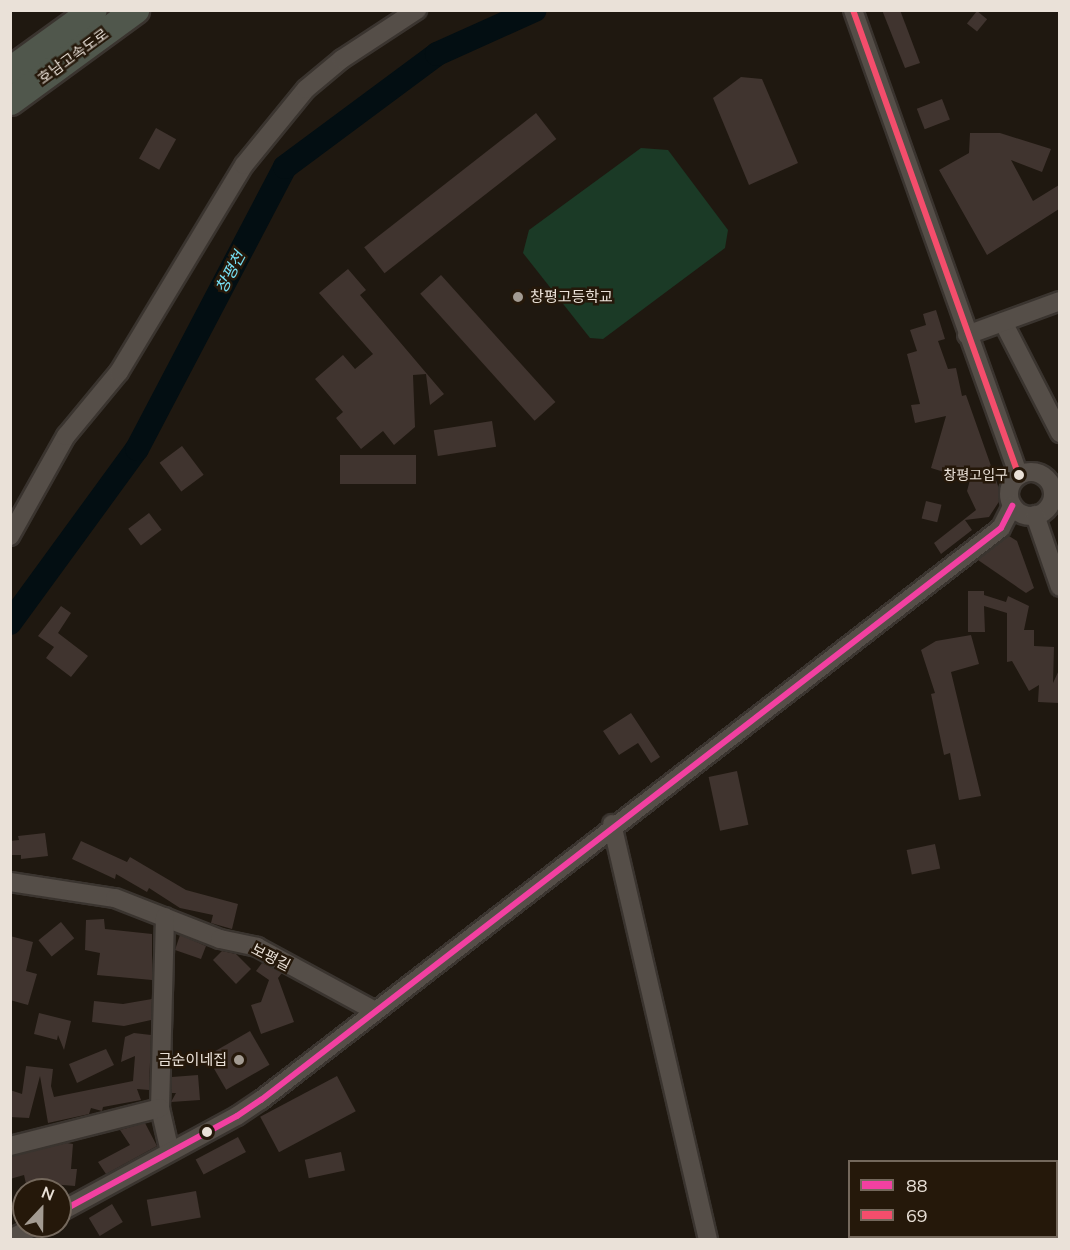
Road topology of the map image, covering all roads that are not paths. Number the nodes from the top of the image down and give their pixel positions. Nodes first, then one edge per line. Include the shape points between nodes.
1 (93, 10) edge
2 (135, 10) edge
3 (417, 10) edge
4 (853, 10) edge
5 (10, 70) edge
6 (10, 101) edge
7 (1059, 301) edge
8 (1003, 321) junction
9 (967, 335) junction
10 (1059, 433) edge
11 (1019, 475) junction
12 (1055, 481) edge
13 (1012, 506) junction
14 (1035, 515) junction
15 (10, 536) edge
16 (1059, 587) edge
17 (612, 824) junction
18 (10, 882) edge
19 (165, 917) junction
20 (373, 1010) junction
21 (160, 1108) junction
22 (10, 1146) edge
23 (170, 1152) junction
24 (72, 1205) edge
25 (708, 1239) edge

1 - 5 highway, 호남고속도로
2 - 6 highway, 호남고속도로
3 - 15 street via 306,89 244,165 119,372 66,436
4 - 9 street
7 - 8 street
8 - 9 street
8 - 10 street
9 - 11 street
11 - 12 street via 1035,472
11 - 13 street via 1008,492
12 - 14 street via 1049,507
13 - 14 street via 1023,515
13 - 17 street via 1000,528
14 - 16 street
17 - 20 street
17 - 25 street
18 - 19 street, 보평길 via 115,898
19 - 20 street, 보평길 via 220,939 257,947
19 - 21 street
20 - 23 street via 237,1116
21 - 22 street
21 - 23 street
23 - 24 street

